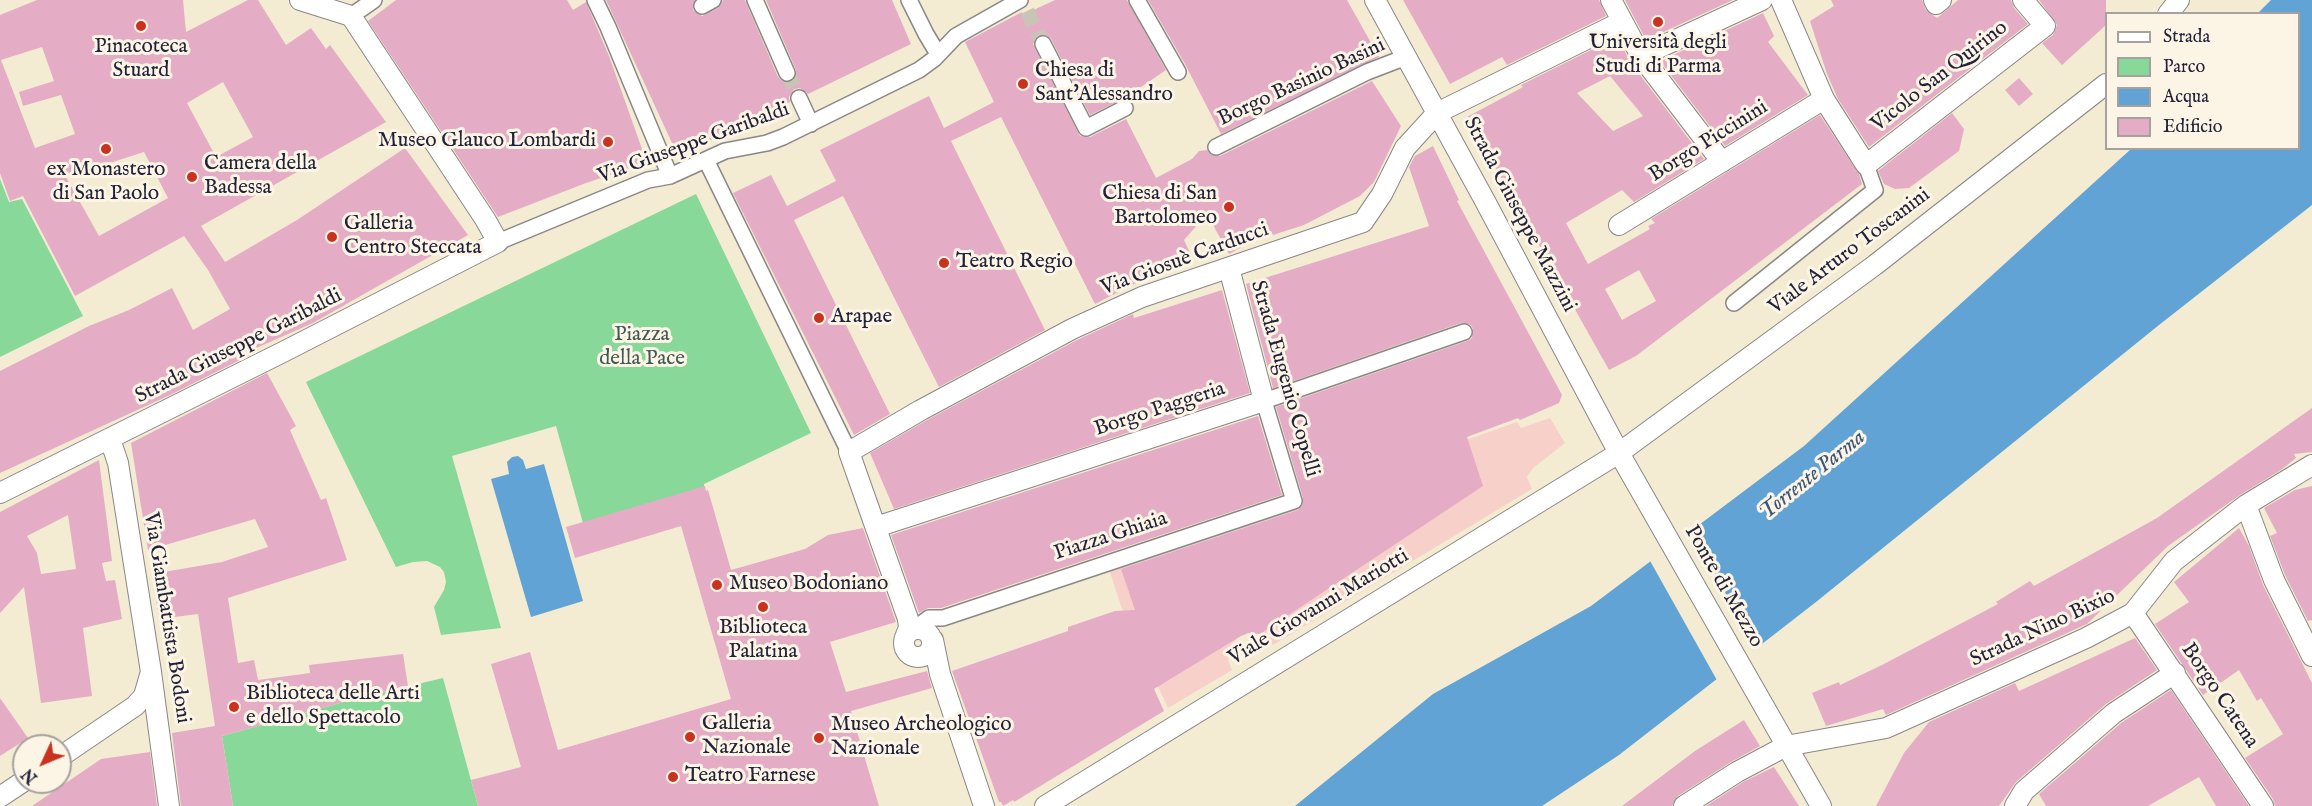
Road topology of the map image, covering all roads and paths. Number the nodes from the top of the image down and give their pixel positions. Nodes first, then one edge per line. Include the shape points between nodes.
1 (300, 0) edge
2 (374, 0) edge
3 (595, 0) edge
4 (755, 0) edge
5 (909, 0) edge
6 (1137, 0) edge
7 (1375, 0) edge
8 (1611, 0) edge
9 (1762, 0) edge
10 (1781, 0) edge
11 (1934, 0) edge
12 (1941, 0) edge
13 (2023, 0) edge
14 (2179, 0) edge
15 (1022, 4) edge
16 (2170, 12) edge
17 (351, 16) junction
18 (1621, 22) junction
19 (1043, 44) tunnel mouth
20 (938, 54) junction
21 (1641, 56) junction
22 (1406, 57) junction
23 (1178, 72) dead end
24 (787, 73) tunnel mouth
25 (2105, 85) edge
26 (799, 98) tunnel mouth
27 (1824, 99) junction
28 (1125, 108) dead end
29 (1437, 113) junction
30 (811, 124) junction
31 (1216, 147) dead end
32 (706, 160) junction
33 (1722, 162) junction
34 (1866, 165) junction
35 (670, 176) junction
36 (1619, 225) dead end
37 (498, 242) junction
38 (1228, 268) junction
39 (1734, 303) dead end
40 (1461, 333) dead end
41 (1264, 401) junction
42 (110, 438) junction
43 (849, 452) junction
44 (1619, 453) junction
45 (2312, 465) edge
46 (1635, 482) joint
47 (0, 493) edge
48 (1294, 501) joint
49 (2246, 505) junction
50 (876, 528) junction
51 (2133, 613) junction
52 (921, 635) junction
53 (2312, 656) edge
54 (151, 672) junction
55 (2175, 673) junction
56 (940, 674) junction
57 (1786, 746) junction
58 (72, 749) edge
59 (169, 806) edge
60 (984, 806) edge
61 (1045, 806) edge
62 (1684, 806) edge
63 (1821, 806) edge
64 (2015, 806) edge
65 (2263, 806) edge

1 - 17 street
2 - 17 street
3 - 35 street
4 - 24 street
5 - 20 street
6 - 23 street
7 - 22 street, Strada Giuseppe Mazzini
8 - 18 street
9 - 21 street
10 - 27 street
11 - 12 street via 1936,4
13 - 34 street, Vicolo San Quirino via 2045,26
14 - 16 street
15 - 20 street, Via Giuseppe Garibaldi via 956,36
17 - 37 street
18 - 21 street
18 - 29 street
19 - 28 street via 1086,128
20 - 30 street, Via Giuseppe Garibaldi via 919,70
21 - 33 street
22 - 29 street, Strada Giuseppe Mazzini
22 - 31 street, Borgo Basinio Basini via 1367,72
25 - 44 street, Viale Arturo Toscanini via 1875,265
26 - 30 street
27 - 33 street, Borgo Piccinini
27 - 34 street
29 - 38 street, Via Giosuè Carducci via 1405,148 1382,194 1362,222
29 - 44 street, Strada Giuseppe Mazzini
30 - 32 street, Via Giuseppe Garibaldi via 775,140 734,148
32 - 35 street, Via Giuseppe Garibaldi
32 - 43 street
33 - 36 street, Borgo Piccinini
34 - 39 street via 1875,190
35 - 37 street, Via Giuseppe Garibaldi via 645,181
37 - 42 street, Strada Giuseppe Garibaldi
38 - 41 street, Strada Eugenio Copelli
38 - 43 street, Via Giosuè Carducci via 1142,297 1072,329
40 - 41 street, Borgo Paggeria
41 - 48 street, Strada Eugenio Copelli
41 - 50 street, Borgo Paggeria
42 - 47 street, Strada Giuseppe Garibaldi
42 - 54 street, Via Giambattista Bodoni via 118,463
43 - 50 street
44 - 46 street, Strada Giuseppe Mazzini
44 - 61 street, Viale Giovanni Mariotti
45 - 49 street, Strada Nino Bixio
46 - 57 street, Ponte di Mezzo
48 - 52 street, Piazza Ghiaia via 943,618
49 - 51 street, Strada Nino Bixio via 2174,561
49 - 53 street via 2274,580
50 - 52 street via 909,622
51 - 55 street, Borgo Catena
51 - 57 street, Strada Nino Bixio via 1886,728
52 - 56 street
52 - 56 street via 904,644 907,652 927,660
54 - 58 street via 144,696 135,705
54 - 59 street, Via Giambattista Bodoni
55 - 64 street via 2114,713 2025,791
55 - 65 street, Borgo Catena
56 - 60 street
57 - 62 street, Strada Nino Bixio
57 - 63 street, Ponte di Mezzo

